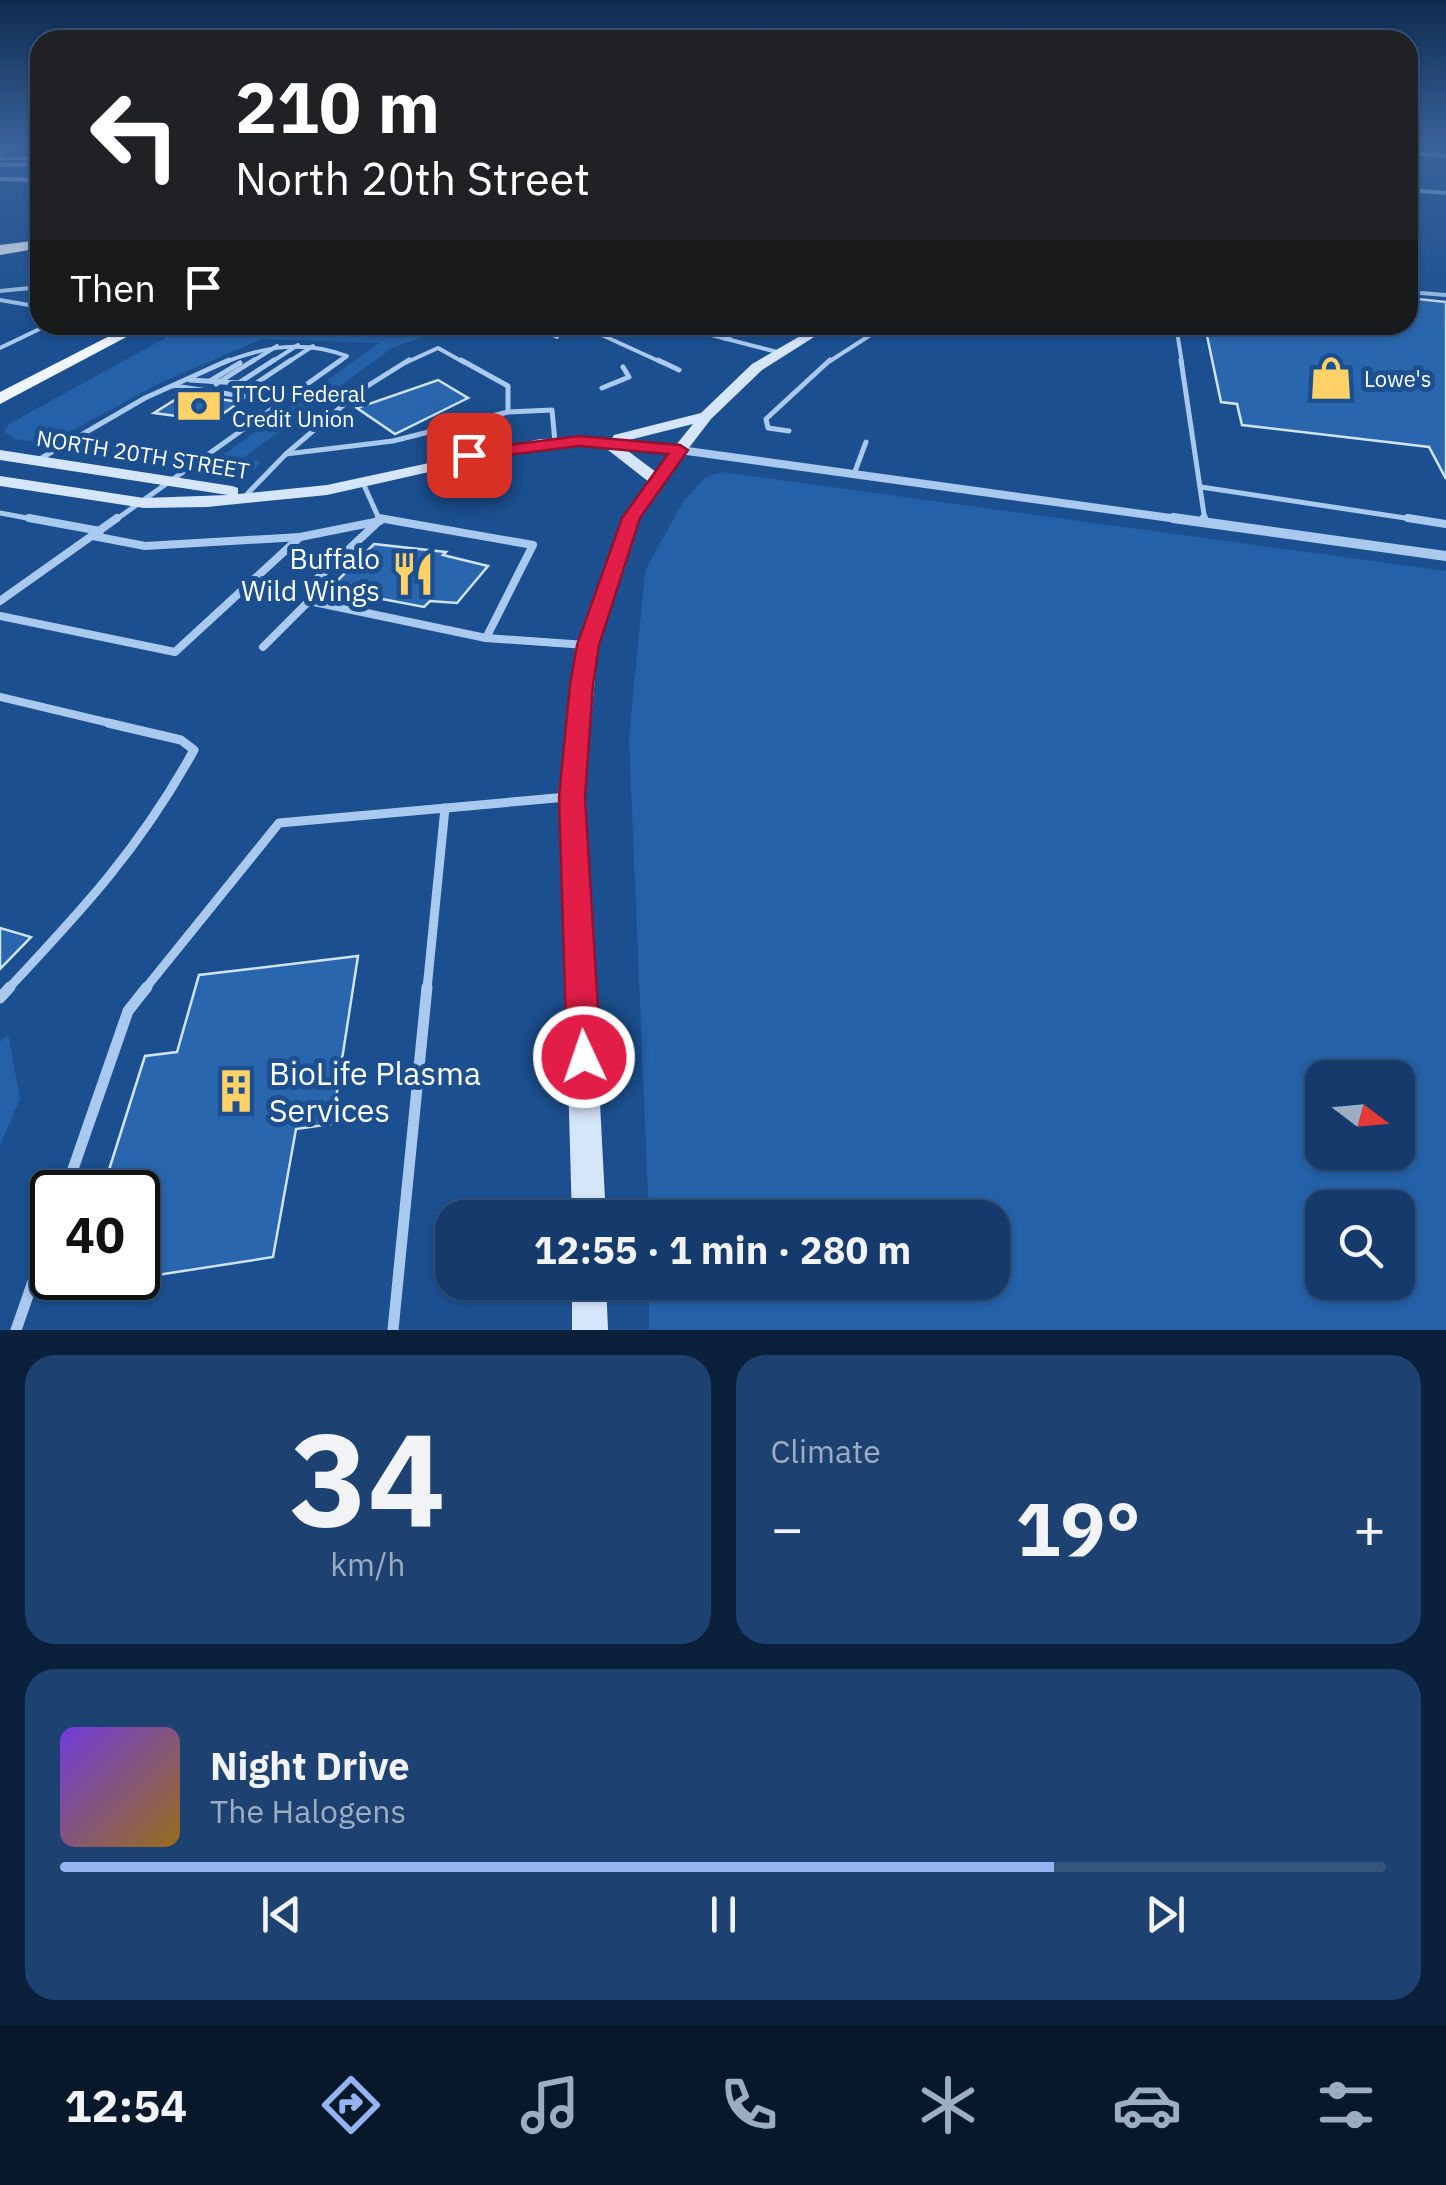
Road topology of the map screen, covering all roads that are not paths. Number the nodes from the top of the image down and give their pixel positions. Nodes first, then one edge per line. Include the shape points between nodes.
1 (30, 249) edge
2 (0, 254) edge
3 (30, 287) edge
4 (0, 291) edge
5 (1418, 293) edge
6 (1446, 295) edge
7 (0, 300) edge
8 (30, 305) edge
9 (30, 334) edge
10 (123, 335) edge
11 (553, 335) edge
12 (602, 335) edge
13 (713, 335) edge
14 (731, 335) edge
15 (810, 335) edge
16 (870, 335) edge
17 (1177, 335) edge
18 (557, 337) dead end
19 (725, 338) junction
20 (280, 344) junction
21 (290, 344) junction
22 (270, 345) junction
23 (306, 346) junction
24 (0, 348) edge
25 (780, 353) junction
26 (622, 367) dead end
27 (679, 370) dead end
28 (185, 380) junction
29 (208, 383) junction
30 (216, 384) junction
31 (226, 385) junction
32 (169, 386) junction
33 (234, 386) junction
34 (602, 388) dead end
35 (0, 400) edge
36 (283, 402) junction
37 (508, 412) junction
38 (706, 416) junction
39 (789, 431) dead end
40 (555, 442) junction
41 (607, 442) junction
42 (866, 442) dead end
43 (680, 450) junction
44 (282, 454) junction
45 (0, 455) edge
46 (37, 461) junction
47 (854, 474) junction
48 (0, 480) edge
49 (657, 481) junction
50 (168, 482) junction
51 (363, 482) junction
52 (1200, 487) junction
53 (248, 493) junction
54 (279, 496) junction
55 (140, 503) junction
56 (0, 513) edge
57 (380, 521) junction
58 (1205, 523) junction
59 (1446, 524) edge
60 (96, 534) junction
61 (300, 537) junction
62 (1446, 556) edge
63 (0, 601) edge
64 (309, 602) junction
65 (0, 616) edge
66 (486, 638) junction
67 (588, 645) junction
68 (263, 647) dead end
69 (0, 697) edge
70 (572, 797) junction
71 (445, 808) junction
72 (0, 998) edge
73 (72, 1170) edge
74 (588, 1200) edge
75 (30, 1290) edge
76 (590, 1300) edge
77 (16, 1330) edge
78 (393, 1330) edge
79 (590, 1330) edge

1 - 2 highway
3 - 4 lane
5 - 6 lane
7 - 8 lane
9 - 24 lane
10 - 35 main road
11 - 18 lane
12 - 27 lane
13 - 19 lane
14 - 19 lane
15 - 25 street
16 - 39 lane via 830,360 766,419 768,428
17 - 52 lane
19 - 25 lane
20 - 21 lane
20 - 22 lane
20 - 30 lane
21 - 23 lane
21 - 31 lane
22 - 28 lane
22 - 29 lane
23 - 33 lane
23 - 33 lane via 259,382
23 - 36 lane via 347,356
25 - 38 street
26 - 34 lane via 629,377
28 - 29 lane
28 - 32 lane
29 - 30 lane
30 - 31 lane
31 - 33 lane
32 - 36 lane
32 - 46 lane
36 - 50 lane
37 - 40 lane via 552,410
37 - 44 lane via 376,444
37 - 44 lane via 508,386 438,348 403,360
38 - 41 street
38 - 43 street
40 - 41 street, NORTH 20TH STREET
40 - 51 street, NORTH 20TH STREET
41 - 43 street, NORTH 20TH STREET
41 - 49 street
42 - 47 lane
43 - 47 street
43 - 49 street
44 - 53 lane
45 - 46 street, NORTH 20TH STREET
46 - 50 street, NORTH 20TH STREET
47 - 58 street
48 - 55 street, NORTH 20TH STREET
49 - 67 street via 631,518
50 - 53 street, NORTH 20TH STREET
50 - 55 lane
51 - 54 street, NORTH 20TH STREET
51 - 57 lane
52 - 58 lane
52 - 59 lane
53 - 54 street, NORTH 20TH STREET
54 - 55 street, NORTH 20TH STREET
55 - 60 lane
56 - 60 lane
57 - 61 lane
57 - 64 lane via 318,578
57 - 66 lane via 533,545
58 - 62 street
60 - 61 lane via 145,546
60 - 63 lane
61 - 65 lane via 175,652
64 - 66 lane
64 - 68 lane
66 - 67 lane
67 - 70 street
69 - 72 lane via 181,740 194,750 117,872
70 - 71 lane
70 - 74 street
71 - 73 lane via 279,823 128,1010
71 - 78 lane
75 - 77 lane
76 - 79 street

